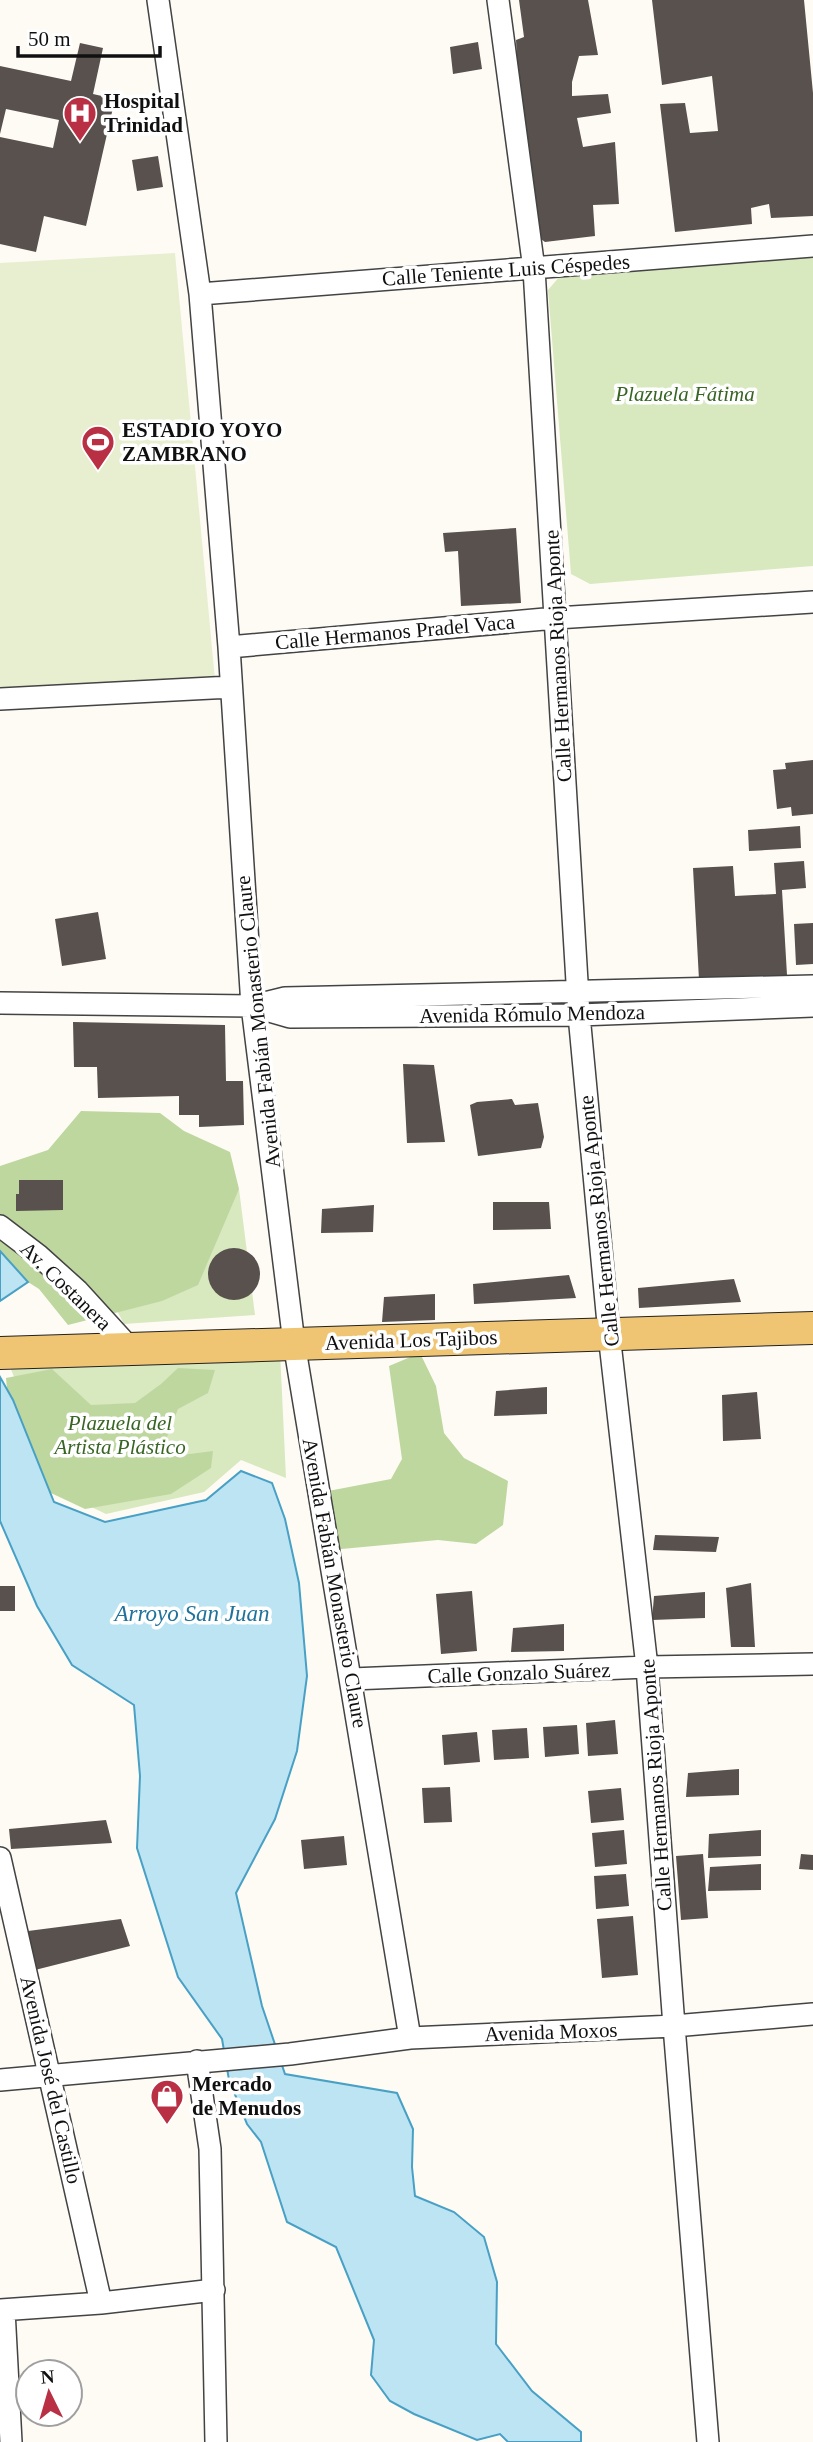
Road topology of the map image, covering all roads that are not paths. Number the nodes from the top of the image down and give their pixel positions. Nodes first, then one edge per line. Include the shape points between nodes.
1 (158, 0) edge
2 (498, 0) edge
3 (813, 246) edge
4 (534, 269) junction
5 (200, 294) junction
6 (813, 602) edge
7 (556, 618) junction
8 (229, 647) junction
9 (231, 687) junction
10 (0, 699) edge
11 (813, 986) edge
12 (577, 991) junction
13 (0, 1003) edge
14 (252, 1006) junction
15 (813, 1006) edge
16 (579, 1014) junction
17 (0, 1226) edge
18 (813, 1328) edge
19 (609, 1334) junction
20 (294, 1343) junction
21 (130, 1348) junction
22 (5, 1353) edge
23 (813, 1664) edge
24 (647, 1667) junction
25 (352, 1679) junction
26 (0, 1858) edge
27 (813, 2014) edge
28 (674, 2026) junction
29 (410, 2038) junction
30 (206, 2060) junction
31 (50, 2075) junction
32 (0, 2080) edge
33 (214, 2290) junction
34 (101, 2303) junction
35 (2, 2310) edge
36 (11, 2442) edge
37 (216, 2442) edge
38 (708, 2442) edge

1 - 5 street, Avenida Fabián Monasterio Claure
2 - 4 street, Calle Hermanos Rioja Aponte
3 - 4 street, Calle Teniente Luis Céspedes
4 - 5 street, Calle Teniente Luis Céspedes
4 - 7 street, Calle Hermanos Rioja Aponte
5 - 8 street, Avenida Fabián Monasterio Claure
6 - 7 street, Calle Hermanos Pradel Vaca
7 - 8 street, Calle Hermanos Pradel Vaca
7 - 12 street, Calle Hermanos Rioja Aponte
8 - 9 street, Avenida Fabián Monasterio Claure
9 - 10 street
9 - 14 street, Avenida Fabián Monasterio Claure
11 - 12 street, Avenida Rómulo Mendoza
12 - 14 street, Avenida Rómulo Mendoza via 285,998
12 - 16 street, Calle Hermanos Rioja Aponte
13 - 14 street, Avenida Rómulo Mendoza
14 - 16 street, Avenida Rómulo Mendoza via 290,1017
14 - 20 street, Avenida Fabián Monasterio Claure
15 - 16 street, Avenida Rómulo Mendoza
16 - 19 street, Calle Hermanos Rioja Aponte
17 - 21 street, Av. Costanera via 78,1291
18 - 19 main road, Avenida Los Tajibos
19 - 20 main road, Avenida Los Tajibos
19 - 24 street, Calle Hermanos Rioja Aponte
20 - 21 main road, Avenida Los Tajibos
20 - 25 street, Avenida Fabián Monasterio Claure
21 - 22 main road, Avenida Los Tajibos
23 - 24 street, Calle Gonzalo Suárez
24 - 25 street, Calle Gonzalo Suárez
24 - 28 street, Calle Hermanos Rioja Aponte
25 - 29 street, Avenida Fabián Monasterio Claure
26 - 31 street, Avenida José del Castillo
27 - 28 street, Avenida Moxos
28 - 29 street, Avenida Moxos
28 - 38 street, Calle Hermanos Rioja Aponte
29 - 30 street, Avenida Moxos
30 - 31 street
30 - 33 street
31 - 32 street
31 - 34 street, Avenida José del Castillo
33 - 34 street
33 - 37 street
34 - 35 street
35 - 36 street

